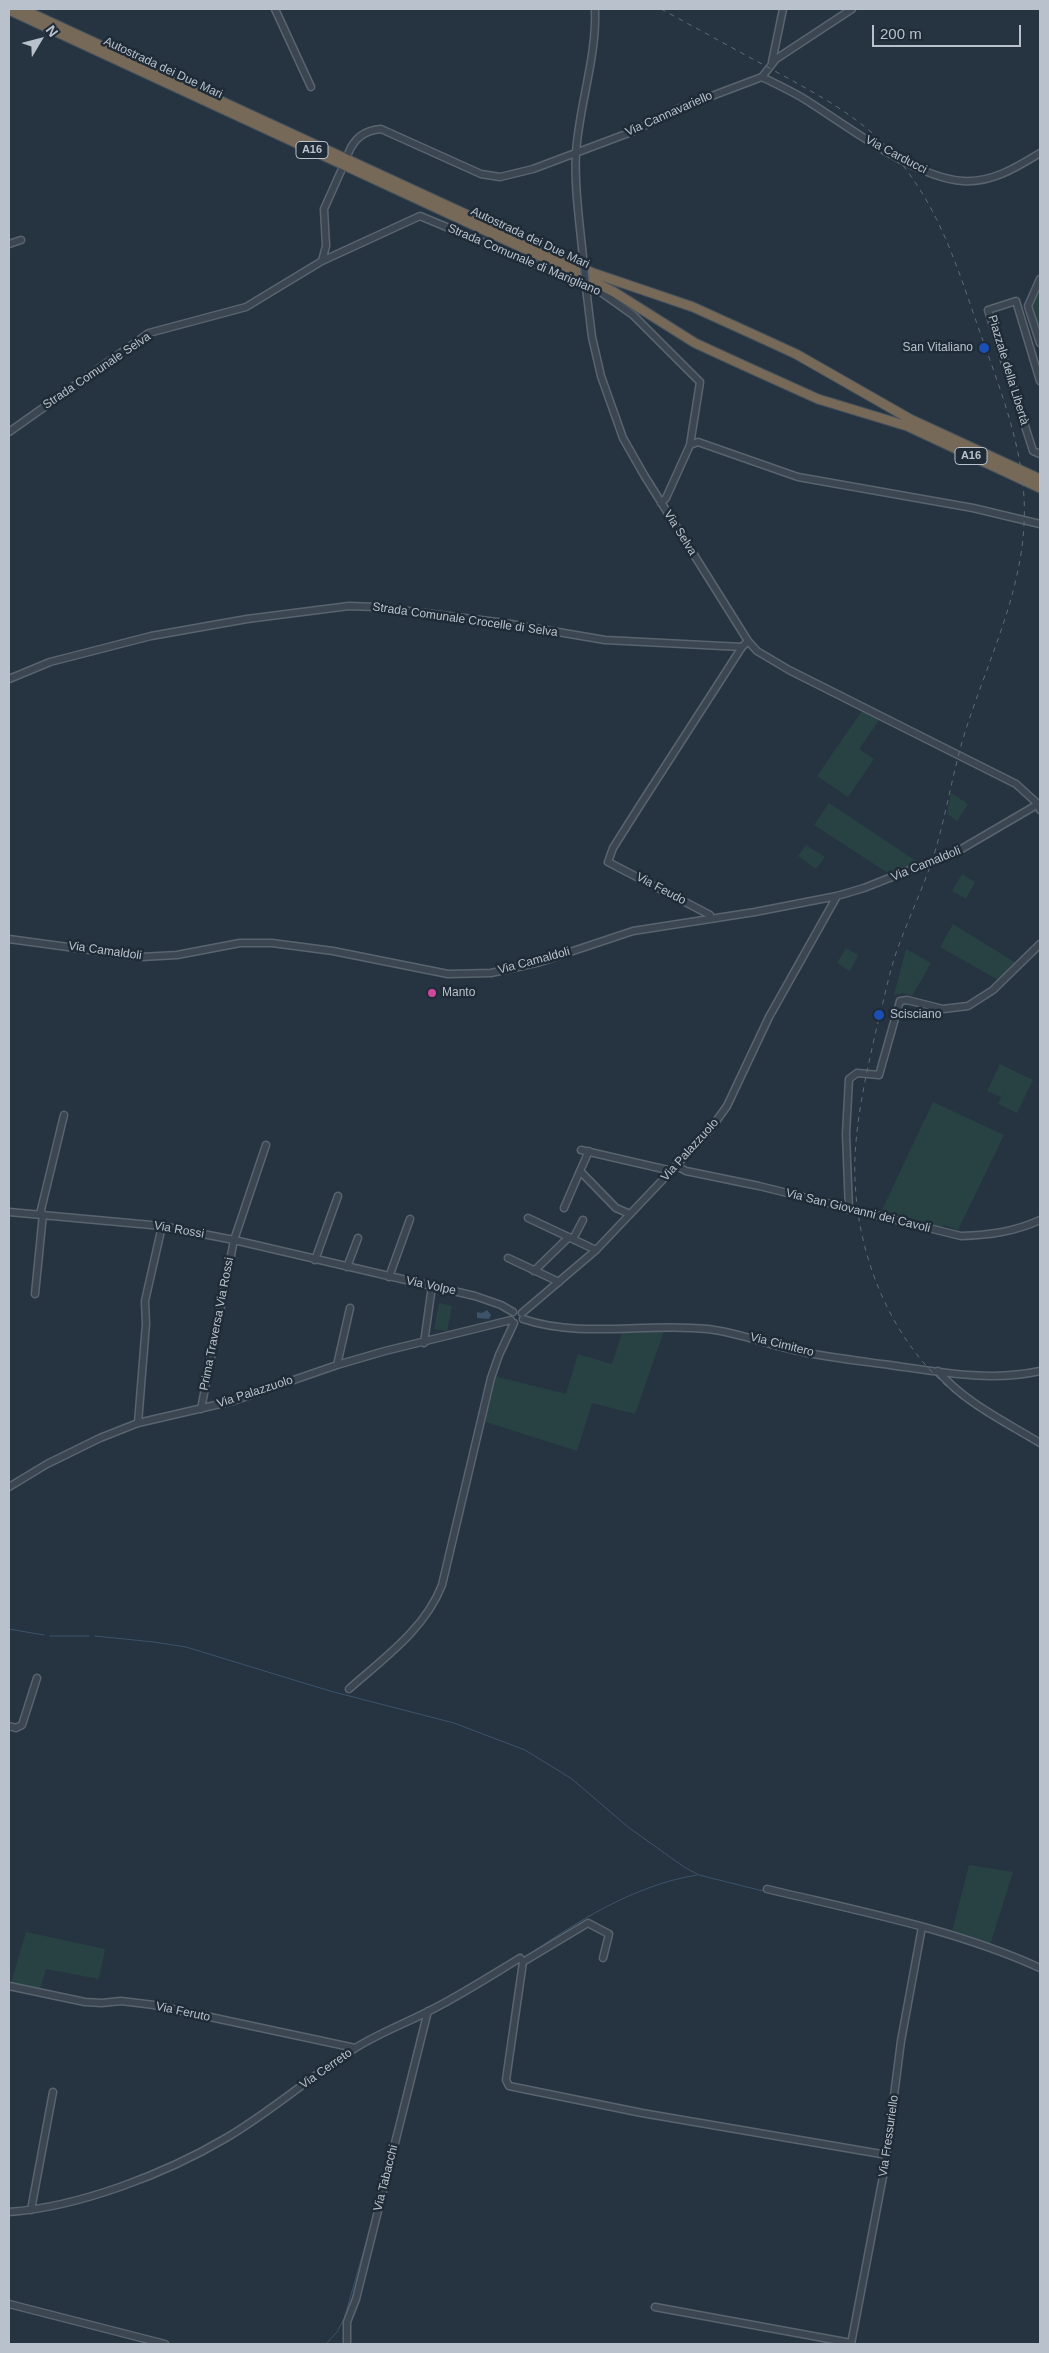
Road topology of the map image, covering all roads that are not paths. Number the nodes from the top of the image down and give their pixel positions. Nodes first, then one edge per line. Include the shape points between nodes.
1 (22, 9) edge
2 (275, 9) edge
3 (595, 9) edge
4 (783, 9) edge
5 (852, 9) edge
6 (9, 10) edge
7 (772, 62) junction
8 (762, 77) junction
9 (311, 87) dead end
10 (576, 153) junction
11 (1040, 153) edge
12 (348, 154) dead end
13 (341, 170) dead end
14 (21, 240) dead end
15 (9, 244) edge
16 (322, 261) junction
17 (1040, 279) edge
18 (1040, 343) edge
19 (1040, 381) edge
20 (9, 432) edge
21 (690, 445) junction
22 (1040, 454) edge
23 (1040, 479) edge
24 (1040, 488) edge
25 (661, 503) junction
26 (1040, 524) edge
27 (748, 642) junction
28 (742, 647) junction
29 (9, 679) edge
30 (1039, 806) edge
31 (837, 896) junction
32 (711, 919) junction
33 (9, 939) edge
34 (1040, 944) edge
35 (64, 1115) dead end
36 (266, 1145) dead end
37 (581, 1150) dead end
38 (589, 1152) junction
39 (674, 1168) junction
40 (580, 1171) junction
41 (338, 1196) dead end
42 (564, 1208) dead end
43 (849, 1210) junction
44 (9, 1212) edge
45 (42, 1214) junction
46 (630, 1214) junction
47 (410, 1218) dead end
48 (528, 1218) dead end
49 (583, 1220) dead end
50 (1040, 1220) edge
51 (162, 1226) junction
52 (358, 1238) dead end
53 (571, 1238) junction
54 (234, 1240) junction
55 (596, 1250) junction
56 (508, 1258) dead end
57 (315, 1260) junction
58 (347, 1267) junction
59 (534, 1271) junction
60 (389, 1277) junction
61 (560, 1282) junction
62 (432, 1286) junction
63 (35, 1294) dead end
64 (350, 1308) dead end
65 (513, 1312) junction
66 (522, 1316) junction
67 (513, 1321) junction
68 (424, 1343) junction
69 (337, 1364) junction
70 (1040, 1371) edge
71 (938, 1372) junction
72 (201, 1409) junction
73 (138, 1423) junction
74 (1040, 1443) edge
75 (9, 1488) edge
76 (37, 1678) dead end
77 (349, 1689) dead end
78 (9, 1726) edge
79 (767, 1889) dead end
80 (922, 1927) junction
81 (603, 1958) dead end
82 (523, 1962) junction
83 (1040, 1968) edge
84 (9, 1986) edge
85 (428, 2011) junction
86 (356, 2048) junction
87 (53, 2092) dead end
88 (887, 2155) junction
89 (31, 2210) junction
90 (9, 2212) edge
91 (9, 2304) edge
92 (655, 2307) dead end
93 (165, 2344) edge
94 (347, 2344) edge
95 (851, 2344) edge

1 - 23 highway, Autostrada dei Due Mari / A16 via 593,273 693,307 796,354 910,419
2 - 9 street
3 - 10 street via 594,38
4 - 7 street
5 - 7 street
6 - 24 highway, Autostrada dei Due Mari / A16 via 566,268 614,292 704,347 810,396 907,426
7 - 8 street
8 - 10 street, Via Cannavariello
8 - 11 street, Via Carducci via 804,99 869,141 941,178 964,181 994,177
10 - 12 street via 533,169 500,177 490,176 381,129 359,136
10 - 25 street, bridge via 592,337 608,400 631,453
13 - 16 street via 324,210 326,246
14 - 15 street
16 - 20 street, Strada Comunale Selva via 246,307 149,333
16 - 21 street, Strada Comunale di Marigliano via 420,216 598,290 633,315 700,382
17 - 18 street via 1028,306
19 - 22 street, Piazzale della Libertà via 1016,301 988,310 1033,451
21 - 25 street, Via Selva
21 - 26 street via 698,442 798,477 973,508
25 - 27 street, Via Selva
27 - 28 street
27 - 30 street, Via Selva via 789,670 1009,780
28 - 29 street, Strada Comunale Crocelle di Selva via 606,640 505,623 349,606 158,634 50,662
28 - 32 street, Via Feudo via 637,810 608,862 710,915
30 - 31 street, Via Camaldoli via 943,859
31 - 32 street, Via Camaldoli
31 - 39 street, Via Palazzuolo via 762,1029 727,1106 709,1131
32 - 33 street, Via Camaldoli via 633,931 509,970 464,974 272,943 240,943 177,955 140,957
34 - 43 street via 992,990 968,1006 943,1008 900,1001 879,1075 857,1073 849,1079 846,1157
35 - 45 street
36 - 54 street, Prima Traversa Via Rossi
37 - 38 street, Via San Giovanni dei Cavoli
38 - 39 street, Via San Giovanni dei Cavoli
38 - 40 street
39 - 43 street, Via San Giovanni dei Cavoli
39 - 46 street, Via Palazzuolo
40 - 42 street
40 - 46 street via 616,1208
41 - 57 street
43 - 50 street, Via San Giovanni dei Cavoli via 961,1236 994,1235
44 - 45 street, Via Rossi
45 - 51 street, Via Rossi
45 - 63 street
46 - 55 street, Via Palazzuolo
47 - 60 street
48 - 53 street
49 - 53 street
51 - 54 street, Via Rossi
51 - 73 street via 145,1300
52 - 58 street
53 - 55 street
53 - 59 street
54 - 57 street, Via Rossi
54 - 72 street, Prima Traversa Via Rossi
55 - 61 street, Via Palazzuolo
56 - 59 street
57 - 58 street, Via Rossi
58 - 60 street, Via Volpe
59 - 61 street
60 - 62 street, Via Volpe
61 - 66 street, Via Palazzuolo
62 - 65 street, Via Volpe via 475,1296
62 - 68 street
64 - 69 street
65 - 66 street, Via Volpe via 517,1310
65 - 67 street
66 - 67 street, Via Palazzuolo via 519,1323
66 - 71 street, Via Cimitero via 540,1324 567,1327 708,1329 803,1352
67 - 68 street, Via Palazzuolo
67 - 77 street via 491,1378 435,1605 417,1628
68 - 69 street, Via Palazzuolo
69 - 72 street, Via Palazzuolo
70 - 71 street, Via Cimitero via 1006,1377
71 - 74 street via 977,1404
72 - 73 street, Via Palazzuolo
73 - 75 street, Via Palazzuolo via 100,1438
76 - 78 street via 22,1725 16,1728
79 - 80 street
80 - 83 street via 976,1943
80 - 88 street, Via Fressuriello via 901,2041
81 - 82 street, Via Cerreto via 609,1934 588,1923
82 - 85 street, Via Cerreto via 520,1958
82 - 88 street via 506,2080 509,2086 642,2113
84 - 86 street, Via Feruto via 85,2002 121,2001 154,2005
85 - 86 street, Via Cerreto
85 - 94 street, Via Tabacchi via 358,2292 347,2322
86 - 89 street, Via Cerreto via 259,2117 198,2154 90,2197
87 - 89 street
88 - 95 street, Via Fressuriello
89 - 90 street, Via Cerreto
91 - 93 street
92 - 95 street

